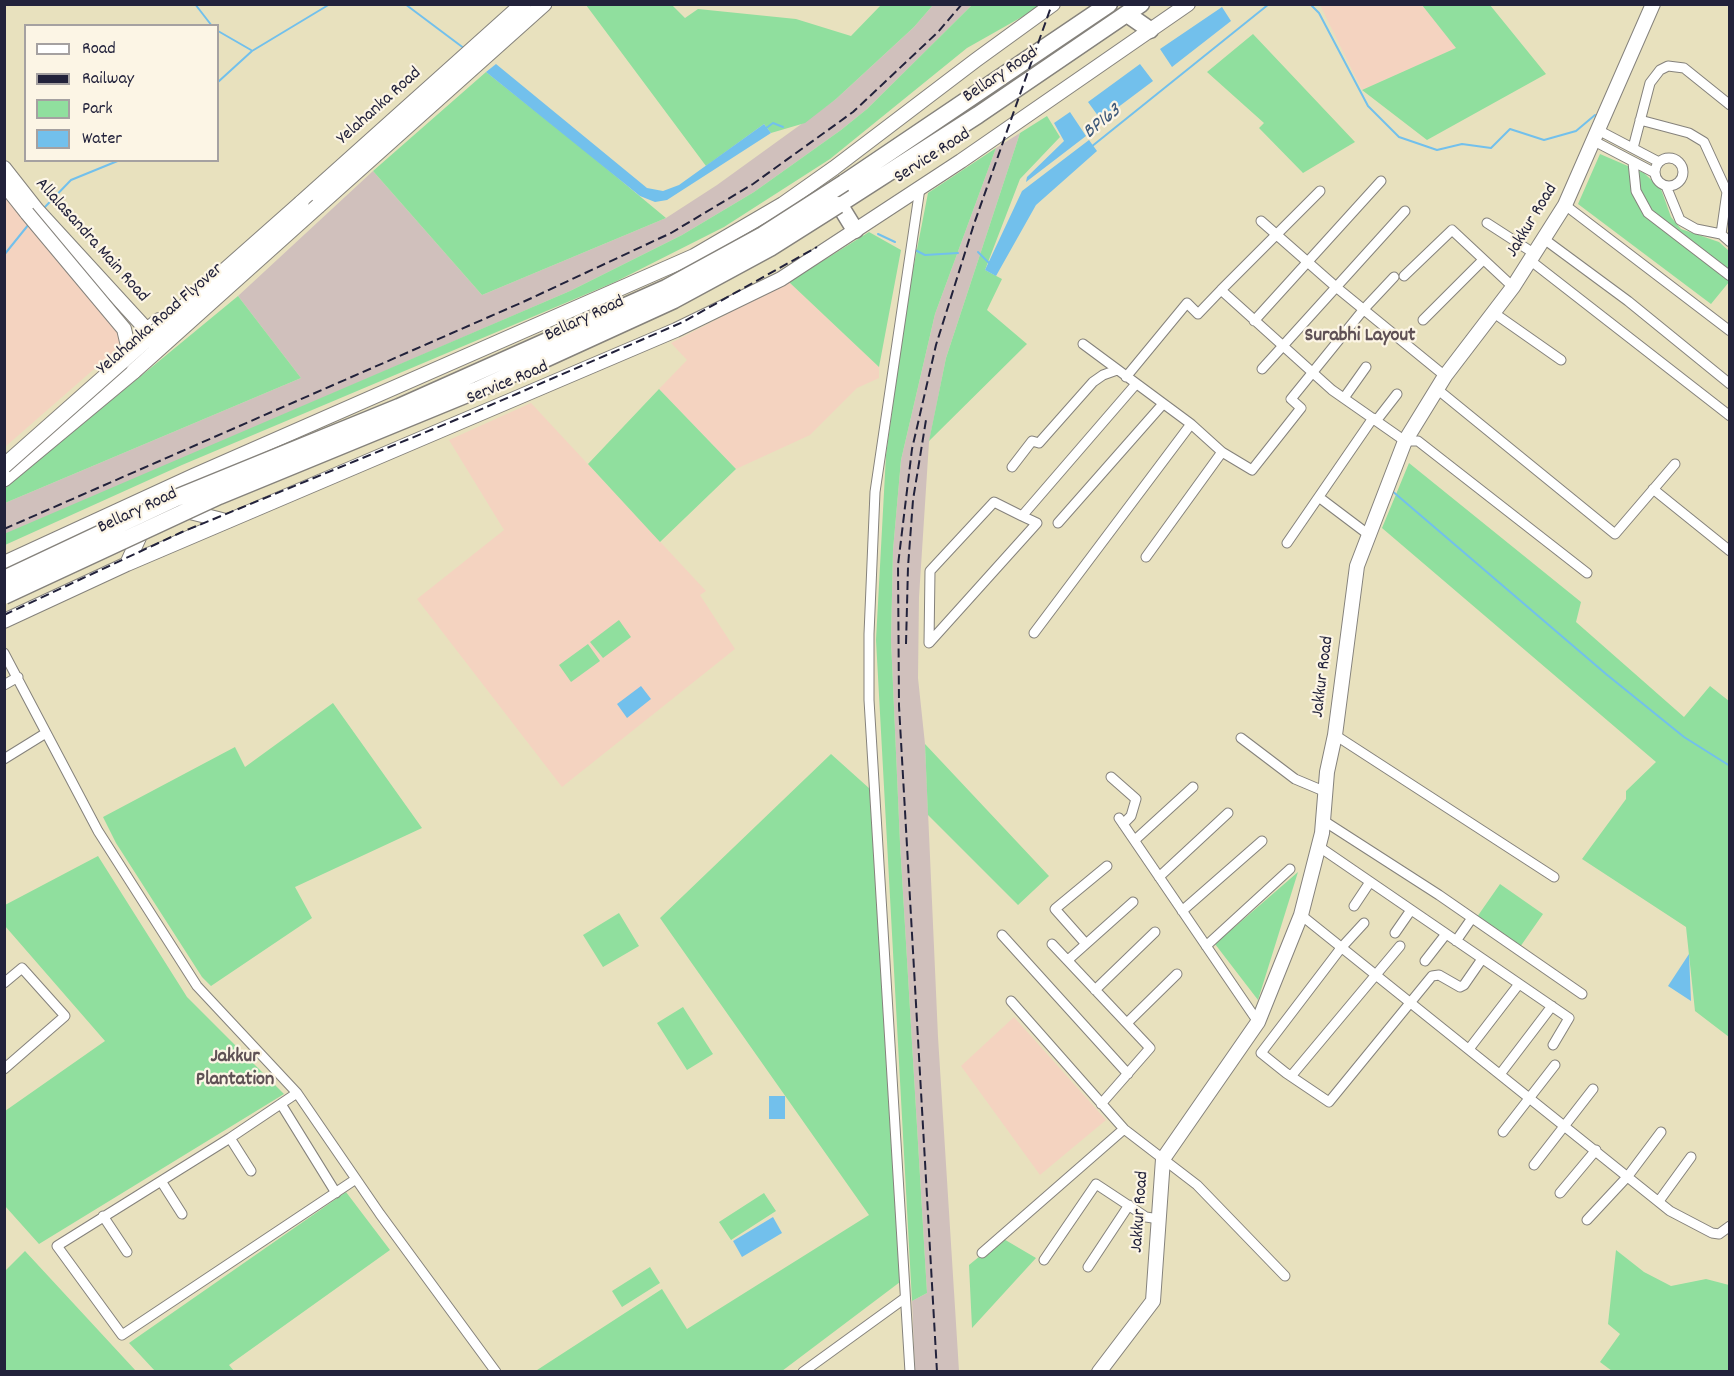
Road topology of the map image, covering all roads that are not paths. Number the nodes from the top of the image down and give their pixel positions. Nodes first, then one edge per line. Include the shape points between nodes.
1 (522, 4) edge
2 (544, 4) edge
3 (1053, 4) edge
4 (1109, 4) edge
5 (1188, 4) edge
6 (1653, 4) edge
7 (1134, 9) edge
8 (514, 22) junction
9 (1150, 30) junction
10 (452, 79) junction
11 (1730, 105) edge
12 (1640, 120) junction
13 (1596, 136) junction
14 (1633, 148) junction
15 (1633, 162) junction
16 (1659, 162) junction
17 (4, 168) edge
18 (1655, 173) junction
19 (1381, 181) dead end
20 (4, 184) edge
21 (1666, 186) junction
22 (339, 187) junction
23 (920, 187) junction
24 (318, 188) junction
25 (1320, 191) dead end
26 (1728, 191) edge
27 (839, 205) junction
28 (1565, 205) junction
29 (26, 207) junction
30 (1405, 211) dead end
31 (1726, 219) edge
32 (1261, 221) dead end
33 (1487, 224) dead end
34 (855, 230) junction
35 (1722, 234) junction
36 (1278, 236) junction
37 (1544, 239) junction
38 (1730, 242) edge
39 (1533, 258) junction
40 (1483, 260) junction
41 (1306, 261) junction
42 (1730, 276) edge
43 (1336, 287) junction
44 (1513, 287) junction
45 (1221, 290) junction
46 (1364, 309) junction
47 (1494, 313) junction
48 (1423, 320) dead end
49 (1254, 321) junction
50 (147, 330) junction
51 (1730, 331) edge
52 (1083, 344) dead end
53 (1283, 346) junction
54 (165, 350) junction
55 (1561, 360) dead end
56 (123, 361) junction
57 (1366, 367) dead end
58 (1262, 369) dead end
59 (1117, 370) junction
60 (1312, 372) junction
61 (1126, 376) junction
62 (1445, 376) junction
63 (1136, 384) junction
64 (1730, 384) edge
65 (1437, 389) junction
66 (1397, 394) dead end
67 (1344, 398) junction
68 (1162, 405) junction
69 (1730, 416) edge
70 (1375, 420) junction
71 (1191, 424) junction
72 (1405, 441) junction
73 (1222, 452) junction
74 (4, 456) edge
75 (1675, 464) dead end
76 (4, 465) edge
77 (1012, 467) dead end
78 (193, 476) junction
79 (4, 479) edge
80 (4, 485) edge
81 (1653, 489) junction
82 (1320, 498) junction
83 (1022, 516) junction
84 (105, 518) junction
85 (226, 521) junction
86 (1058, 523) dead end
87 (1369, 535) junction
88 (1287, 543) dead end
89 (1730, 550) edge
90 (1146, 558) dead end
91 (4, 564) edge
92 (127, 564) junction
93 (1587, 573) dead end
94 (4, 579) edge
95 (4, 596) edge
96 (4, 621) edge
97 (1034, 633) dead end
98 (4, 653) edge
99 (18, 677) junction
100 (4, 686) edge
101 (46, 733) junction
102 (1335, 735) junction
103 (1241, 738) dead end
104 (4, 759) edge
105 (1111, 777) dead end
106 (1193, 787) dead end
107 (1326, 792) junction
108 (1228, 813) dead end
109 (1324, 821) junction
110 (1135, 840) junction
111 (1262, 841) dead end
112 (1318, 846) junction
113 (1107, 866) dead end
114 (1290, 869) dead end
115 (1159, 877) junction
116 (1554, 877) dead end
117 (1371, 882) junction
118 (1132, 902) dead end
119 (1354, 906) dead end
120 (1411, 910) junction
121 (1182, 911) junction
122 (1301, 915) junction
123 (1472, 918) junction
124 (1364, 923) dead end
125 (1155, 932) dead end
126 (1395, 933) dead end
127 (1446, 934) junction
128 (1002, 935) dead end
129 (1456, 941) junction
130 (1052, 944) dead end
131 (1086, 944) junction
132 (1400, 945) dead end
133 (1206, 946) junction
134 (1341, 948) junction
135 (1482, 959) junction
136 (1068, 960) junction
137 (1425, 961) dead end
138 (1177, 974) dead end
139 (1374, 975) junction
140 (5, 981) edge
141 (1519, 984) junction
142 (1095, 990) junction
143 (1582, 994) dead end
144 (1011, 1001) dead end
145 (1409, 1002) junction
146 (1552, 1006) junction
147 (1258, 1022) junction
148 (1127, 1023) junction
149 (1553, 1045) dead end
150 (1469, 1049) junction
151 (1555, 1065) dead end
152 (4, 1069) edge
153 (1501, 1073) junction
154 (1128, 1074) junction
155 (1292, 1075) junction
156 (1593, 1089) dead end
157 (297, 1093) junction
158 (1530, 1097) junction
159 (281, 1104) junction
160 (1101, 1104) junction
161 (1565, 1125) junction
162 (1124, 1129) junction
163 (1503, 1132) dead end
164 (1661, 1132) dead end
165 (230, 1138) junction
166 (1596, 1150) junction
167 (1690, 1157) dead end
168 (1163, 1159) junction
169 (1534, 1165) dead end
170 (251, 1170) dead end
171 (1628, 1176) junction
172 (356, 1179) junction
173 (161, 1181) junction
174 (336, 1193) junction
175 (1560, 1193) dead end
176 (1659, 1201) junction
177 (1129, 1206) junction
178 (182, 1214) dead end
179 (103, 1216) junction
180 (1159, 1219) junction
181 (1587, 1220) dead end
182 (1730, 1226) edge
183 (127, 1252) dead end
184 (982, 1253) dead end
185 (1044, 1260) dead end
186 (1088, 1267) dead end
187 (1285, 1276) dead end
188 (905, 1298) junction
189 (496, 1371) edge
190 (803, 1371) edge
191 (910, 1371) edge
192 (1099, 1371) edge

1 - 8 main road
2 - 8 main road
3 - 78 street via 783,204 694,256
4 - 94 highway, Bellary Road, bridge via 844,183 753,241 666,288 399,407 176,498
5 - 9 street
6 - 13 street, Jakkur Road
7 - 9 highway
7 - 27 highway, Bellary Road
8 - 10 main road, Yelahanka Road
9 - 23 street, Service Road
10 - 22 main road, Yelahanka Road
10 - 24 main road, Yelahanka Road
11 - 12 street via 1684,68 1668,66 1650,83
12 - 14 street
12 - 26 street via 1689,133 1704,142
13 - 14 street
13 - 15 street
13 - 28 street, Jakkur Road
14 - 16 street
15 - 18 street
15 - 42 street via 1636,191 1648,213
16 - 18 street
16 - 21 street via 1674,159 1682,168 1678,183
17 - 29 street, Allalasandra Main Road
18 - 21 street
19 - 41 street
20 - 29 street, Allalasandra Main Road
21 - 35 street via 1680,220
22 - 54 street via 332,201
22 - 79 main road, Yelahanka Road Flyover, bridge via 153,355
23 - 34 street, Service Road
23 - 188 street via 876,492 869,634 869,700
24 - 50 street, Allalasandra Main Road via 301,193
24 - 56 main road, Yelahanka Road Flyover, bridge
25 - 36 street
26 - 31 street
27 - 34 highway
27 - 95 highway, Bellary Road, bridge via 734,269 653,310 466,394 219,496
28 - 37 street, Jakkur Road
28 - 51 street
29 - 50 street, Allalasandra Main Road
29 - 56 street, bridge via 124,329 128,345
30 - 43 street
31 - 35 street
32 - 36 street
33 - 39 street
34 - 85 street, Service Road via 781,279 675,330
35 - 38 street
36 - 41 street
36 - 45 street
37 - 39 street, Jakkur Road
37 - 64 street via 1655,321
39 - 44 street, Jakkur Road
39 - 69 street
40 - 44 street
40 - 46 street via 1452,230
40 - 48 street
41 - 43 street
41 - 49 street
43 - 46 street
43 - 53 street
44 - 47 street, Jakkur Road
45 - 49 street
45 - 61 street via 1198,314 1187,303
46 - 60 street
46 - 62 street
47 - 55 street
47 - 62 street, Jakkur Road
49 - 53 street
50 - 54 street
50 - 74 street
52 - 59 street
53 - 58 street
53 - 60 street
54 - 80 street
56 - 76 main road, Yelahanka Road Flyover, bridge
57 - 67 street
59 - 61 street
59 - 77 street via 1093,382 1039,443 1032,441
60 - 67 street
60 - 73 street via 1291,399 1301,408 1252,470
61 - 63 street
62 - 65 street, Jakkur Road
63 - 68 street
63 - 83 street
65 - 72 street, Jakkur Road
65 - 81 street via 1615,534
66 - 70 street
67 - 70 street
68 - 71 street
68 - 86 street
70 - 72 street
70 - 82 street
71 - 73 street
71 - 97 street
72 - 87 street, Jakkur Road
72 - 93 street via 1418,441
73 - 90 street
75 - 81 street
78 - 84 street
78 - 85 street via 173,494 176,508
81 - 89 street
82 - 87 street
82 - 88 street
83 - 83 street via 1037,523 929,643 930,571 994,502
84 - 91 street
84 - 92 street via 132,518 139,524 141,533
85 - 92 street, Service Road
87 - 102 street, Jakkur Road via 1357,566
92 - 96 street, Service Road
98 - 99 street
99 - 100 street
99 - 101 street
101 - 104 street
101 - 157 street via 98,831 197,986
102 - 107 street, Jakkur Road
102 - 116 street
103 - 107 street via 1295,779
105 - 110 street via 1136,800 1131,816 1121,821
106 - 110 street
107 - 109 street, Jakkur Road
108 - 115 street
109 - 112 street, Jakkur Road
109 - 123 street
110 - 115 street
111 - 121 street
112 - 117 street
112 - 122 street, Jakkur Road
113 - 131 street via 1055,909
114 - 133 street
115 - 121 street
117 - 119 street
117 - 120 street
118 - 131 street
120 - 126 street
120 - 127 street
121 - 133 street
122 - 134 street
122 - 147 street, Jakkur Road
123 - 129 street
123 - 143 street
124 - 134 street
125 - 142 street
127 - 129 street
127 - 137 street
128 - 154 street
129 - 135 street
130 - 136 street
131 - 136 street
132 - 139 street
133 - 147 street
134 - 139 street
134 - 155 street via 1261,1053
135 - 141 street
135 - 145 street via 1464,986 1432,976
136 - 142 street
138 - 148 street
139 - 145 street
139 - 155 street
140 - 152 street via 22,968 65,1016
141 - 146 street
141 - 150 street
142 - 148 street
144 - 160 street
145 - 150 street
145 - 155 street via 1329,1102
146 - 149 street via 1569,1018
146 - 153 street
147 - 168 street, Jakkur Road
148 - 154 street via 1150,1048
150 - 153 street
151 - 158 street
153 - 158 street
154 - 160 street
156 - 161 street
157 - 159 street
157 - 172 street
158 - 161 street
158 - 163 street
159 - 165 street
159 - 174 street
160 - 162 street
161 - 166 street
161 - 169 street
162 - 168 street
162 - 184 street
164 - 171 street
165 - 170 street
165 - 173 street
166 - 171 street
166 - 175 street
167 - 176 street
168 - 180 street, Jakkur Road
168 - 187 street via 1197,1185
171 - 176 street
171 - 181 street
172 - 174 street
172 - 189 street
173 - 178 street
173 - 179 street
174 - 179 street via 122,1335 56,1244
176 - 182 street via 1712,1233 1719,1234
177 - 180 street via 1146,1217
177 - 185 street via 1096,1184
177 - 186 street
179 - 183 street
180 - 192 street, Jakkur Road via 1153,1301
188 - 190 street
188 - 191 street

